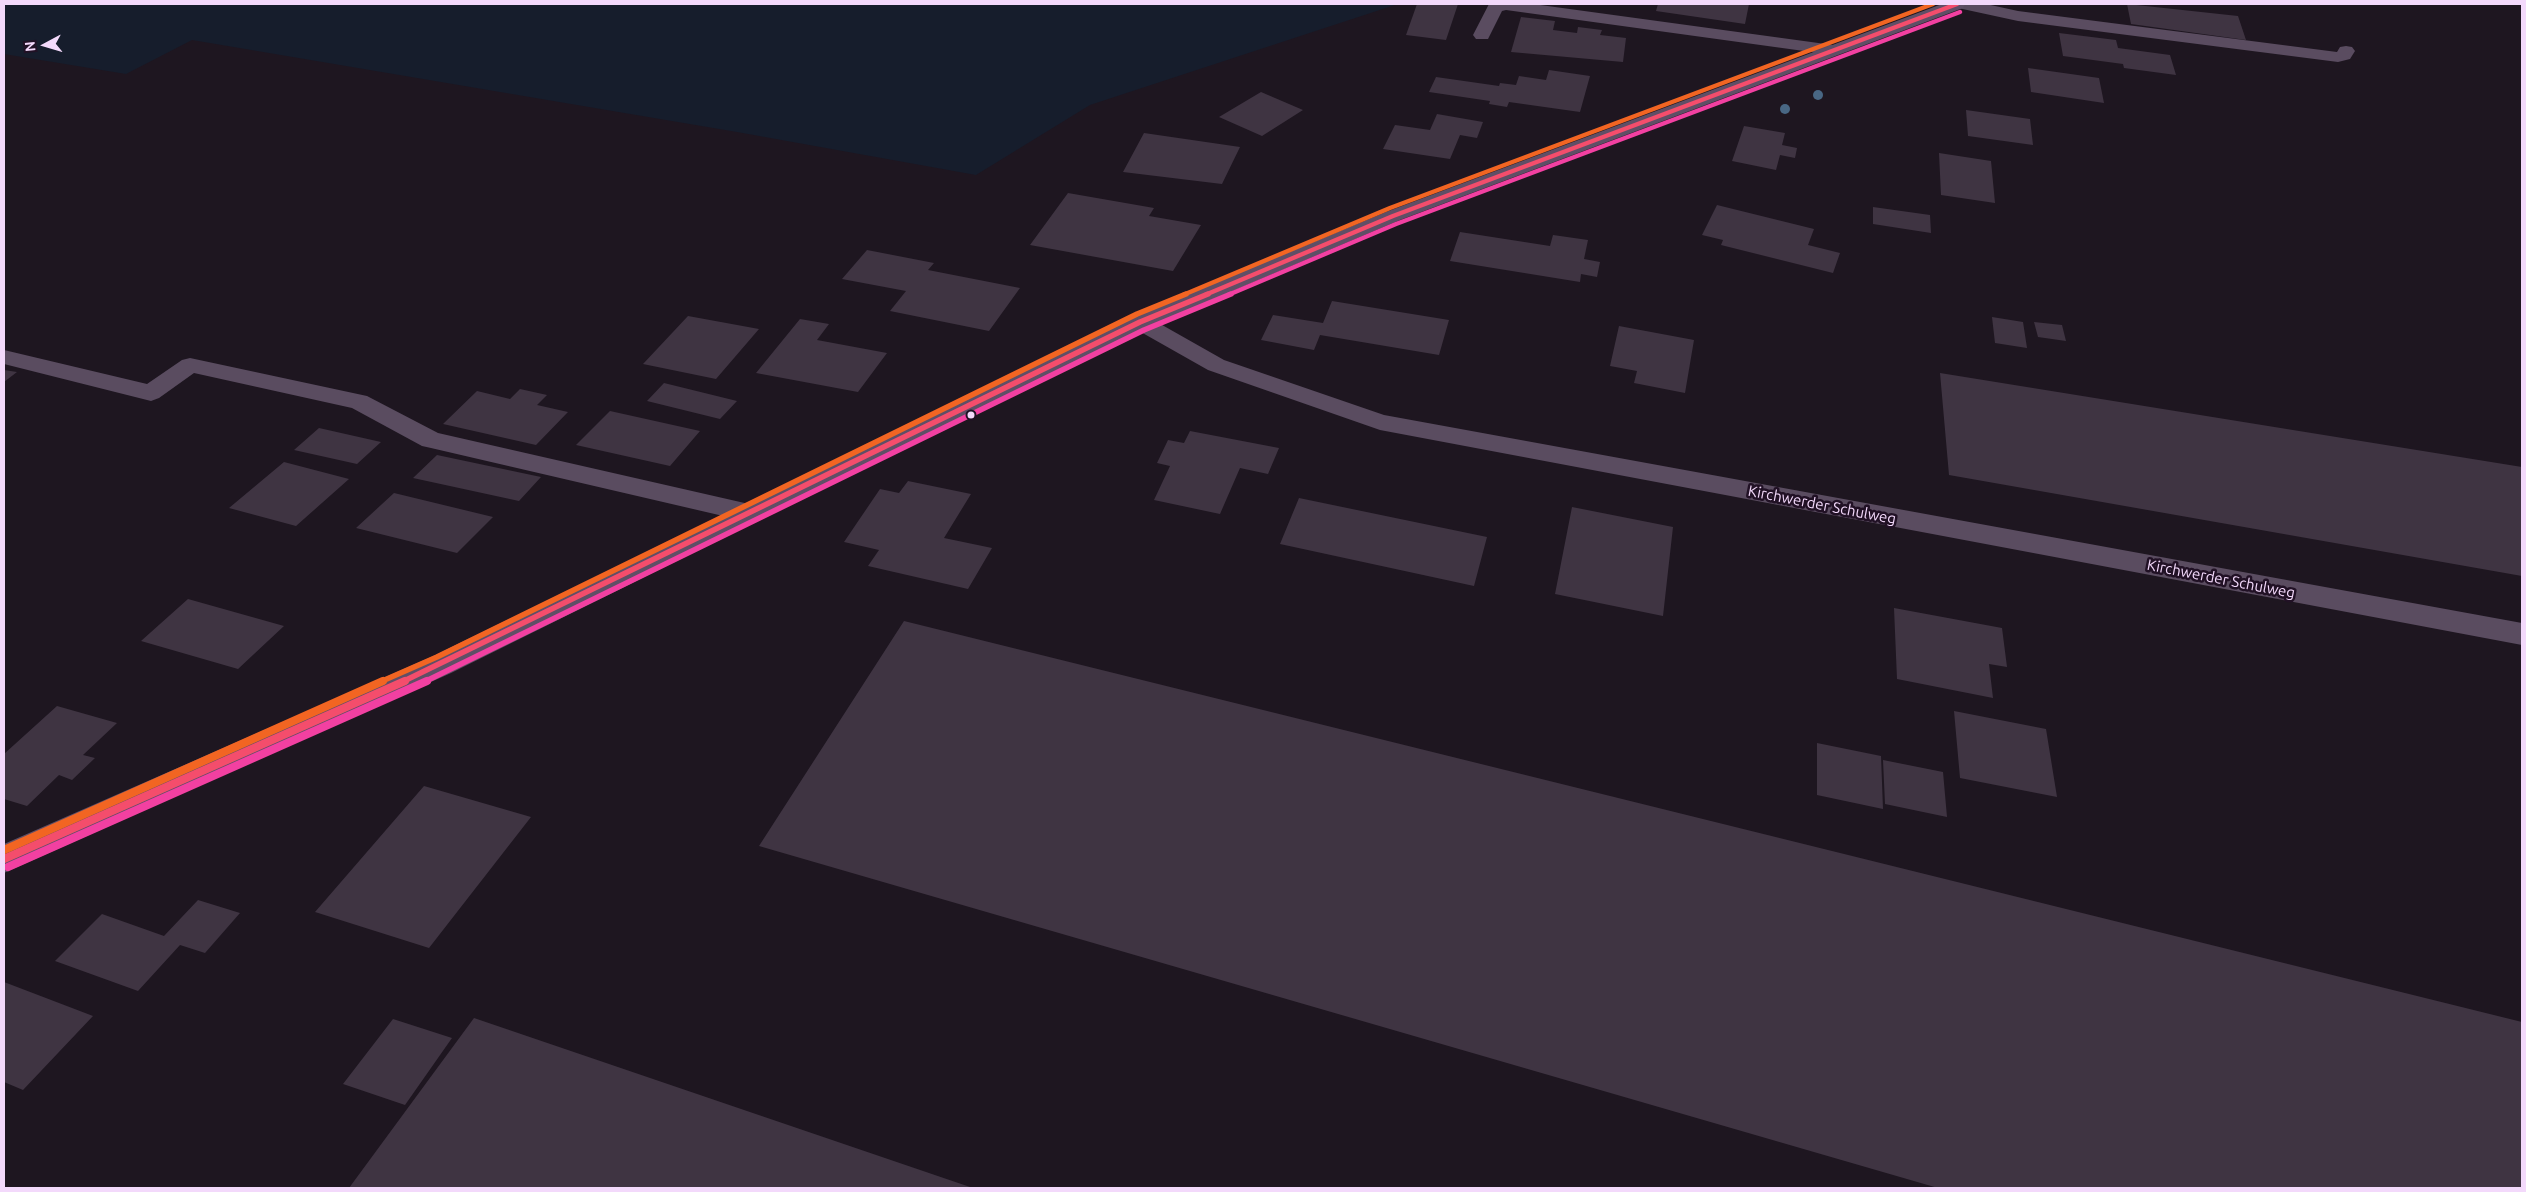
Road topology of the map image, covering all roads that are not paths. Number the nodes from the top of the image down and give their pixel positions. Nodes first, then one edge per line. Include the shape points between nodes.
1 (1957, 4) edge
2 (1964, 4) edge
3 (1482, 35) dead end
4 (1833, 50) junction
5 (2346, 51) dead end
6 (1140, 322) junction
7 (4, 357) edge
8 (749, 513) junction
9 (2522, 634) edge
10 (4, 859) edge

1 - 4 street
2 - 5 street via 2018,16 2338,57
3 - 4 street via 1496,8 1505,4
4 - 6 street via 1393,216
6 - 8 street
6 - 9 street, Kirchwerder Schulweg via 1216,365 1380,422
7 - 8 street via 151,393 190,365 359,402 431,440
8 - 10 street via 441,664

